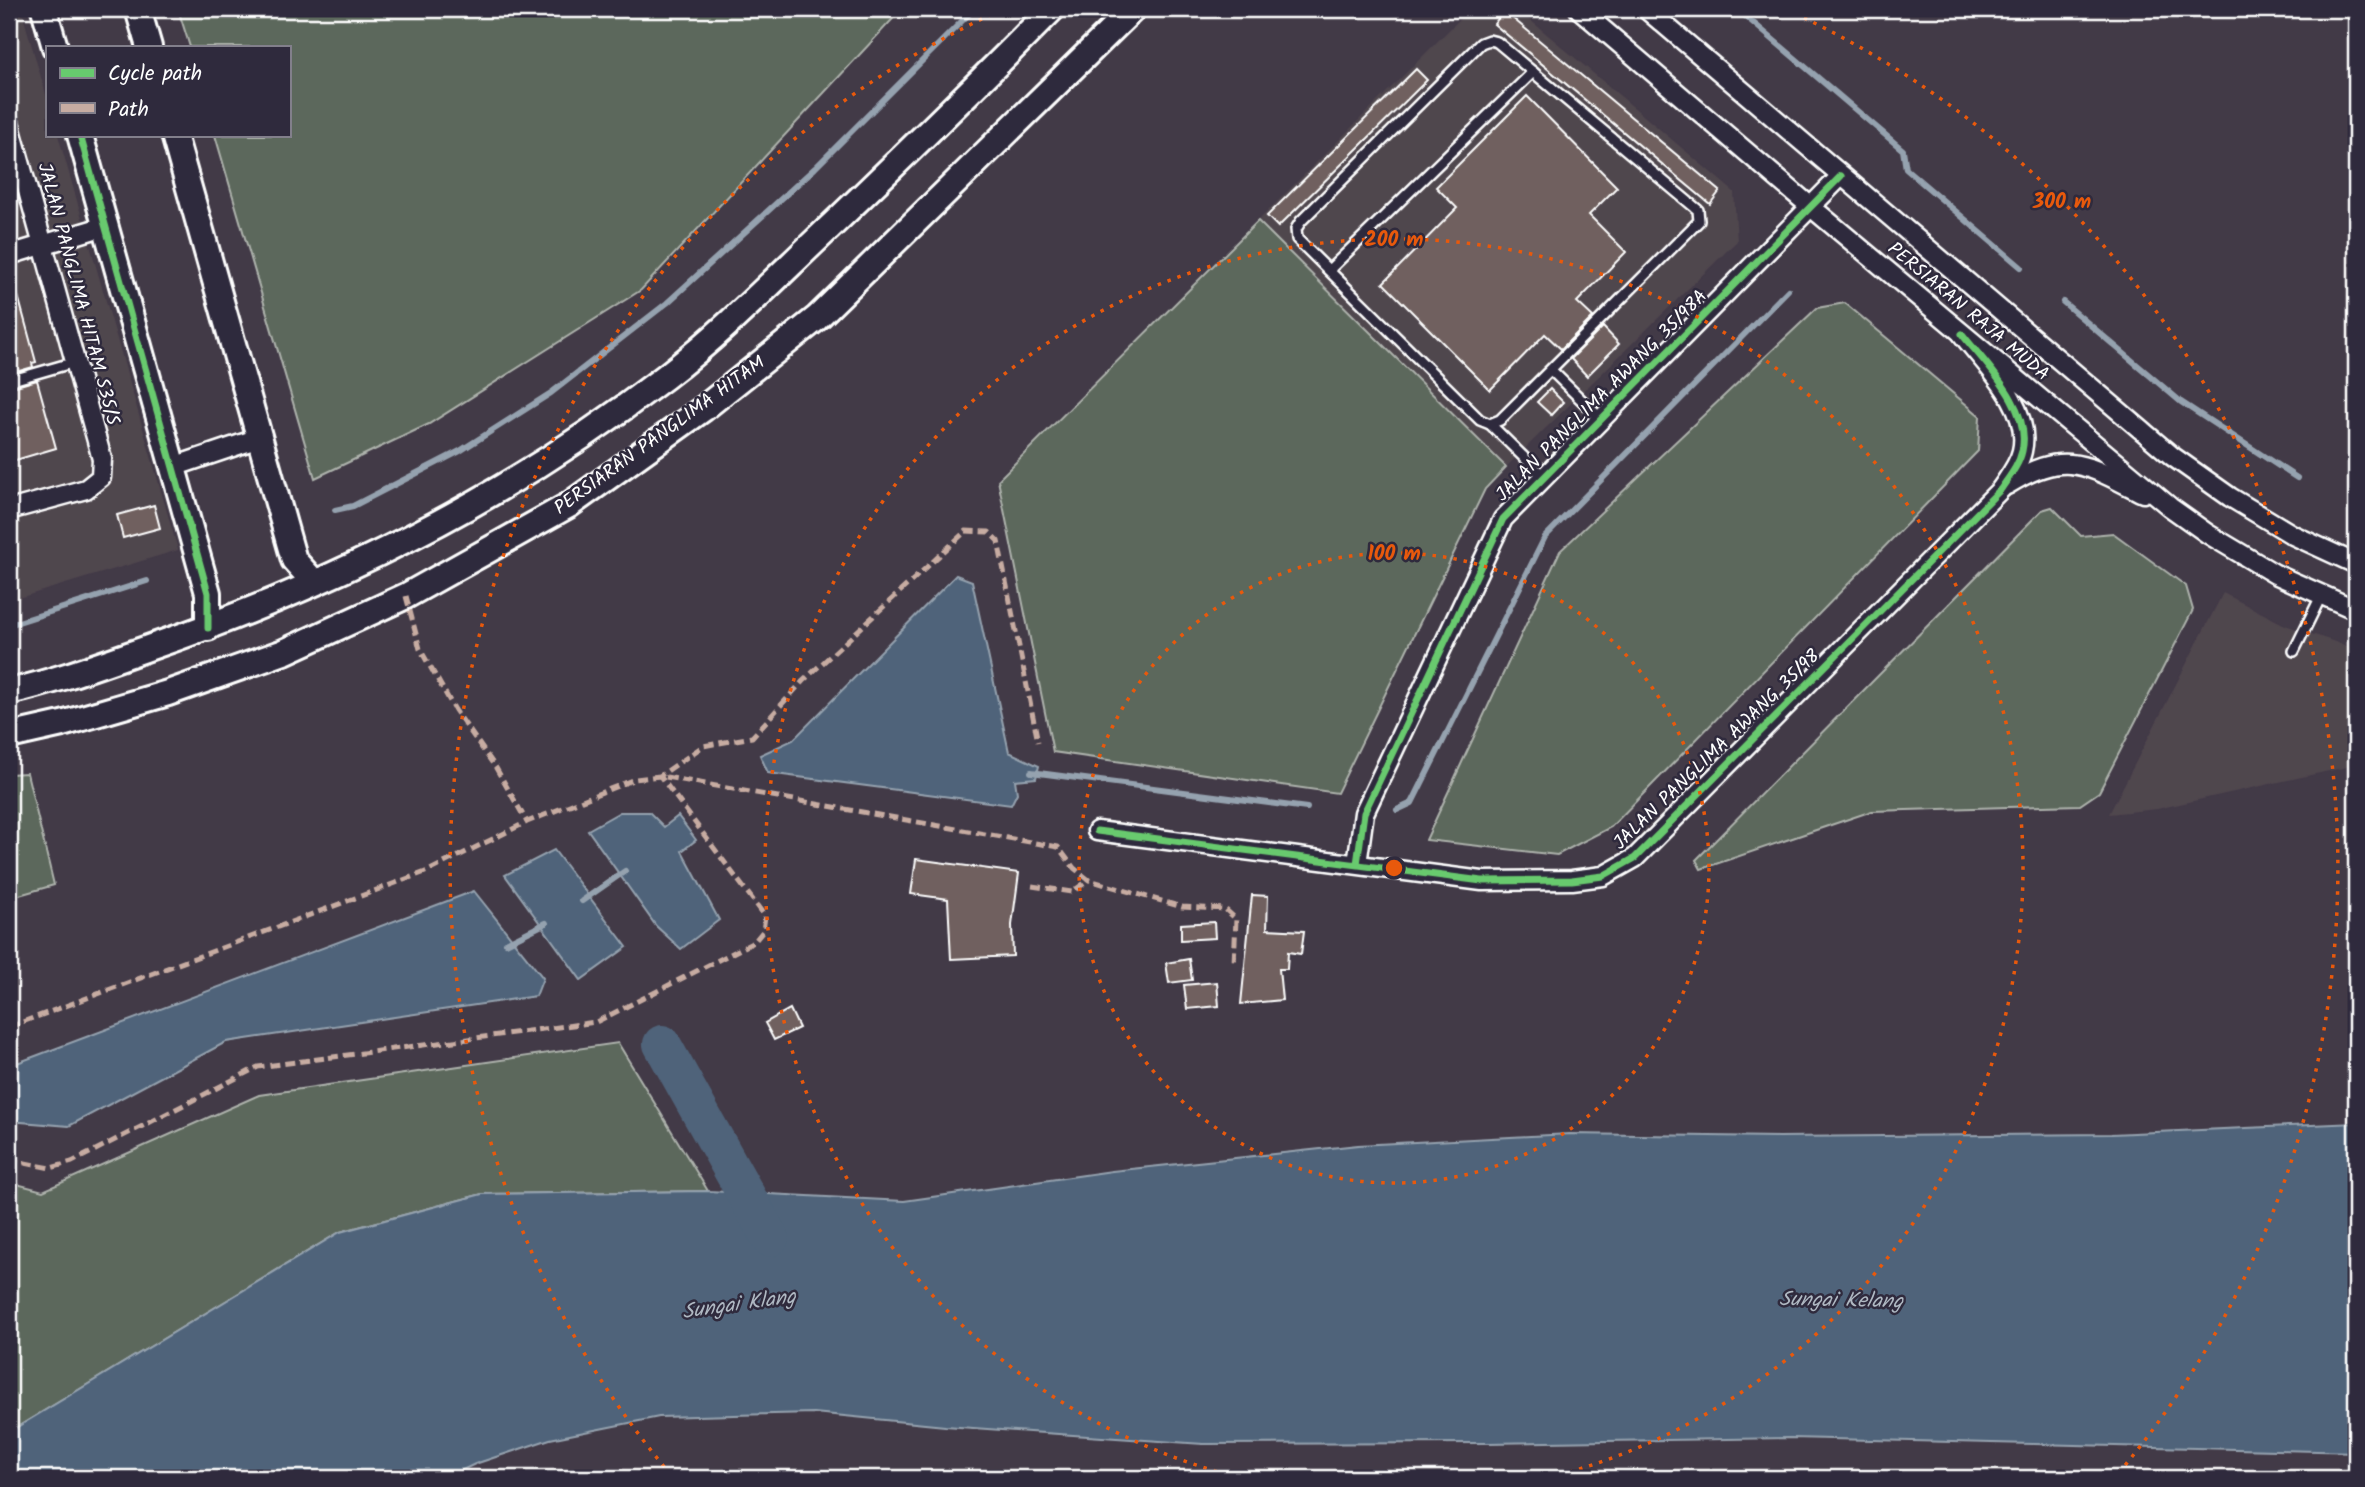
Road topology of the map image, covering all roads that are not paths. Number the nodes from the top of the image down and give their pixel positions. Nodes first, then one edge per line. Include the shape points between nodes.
1 (44, 9) edge
2 (138, 9) edge
3 (1052, 9) edge
4 (1133, 9) edge
5 (1579, 9) edge
6 (1646, 9) edge
7 (55, 46) edge
8 (149, 46) edge
9 (1533, 72) junction
10 (9, 121) edge
11 (80, 136) edge
12 (174, 136) edge
13 (1841, 176) junction
14 (1811, 207) junction
15 (105, 226) junction
16 (43, 244) junction
17 (9, 255) edge
18 (1329, 270) junction
19 (1962, 334) junction
20 (75, 362) junction
21 (1551, 370) junction
22 (9, 381) edge
23 (1601, 419) junction
24 (1490, 424) junction
25 (259, 438) junction
26 (173, 467) junction
27 (1544, 477) junction
28 (2001, 489) junction
29 (2171, 507) junction
30 (9, 510) edge
31 (2356, 564) edge
32 (314, 582) junction
33 (2322, 594) junction
34 (2356, 610) edge
35 (208, 628) junction
36 (2294, 651) dead end
37 (9, 692) edge
38 (9, 736) edge
39 (1097, 831) dead end
40 (1357, 864) junction

1 - 7 main road
2 - 8 main road
3 - 32 main road via 924,138 667,376 544,462 450,516
4 - 38 main road, PERSIARAN PANGLIMA HITAM via 817,318 703,409 569,505 406,596 284,652 168,693
5 - 14 street, PERSIARAN RAJA MUDA
6 - 13 street, PERSIARAN RAJA MUDA
9 - 18 lane
9 - 18 lane via 1497,42 1481,43 1301,221 1297,239
9 - 21 lane via 1698,210 1699,221
10 - 16 street, JALAN PANGLIMA HITAM S35/S
11 - 15 main road
12 - 25 main road
13 - 14 street, JALAN PANGLIMA AWANG 35/98A
13 - 31 street, PERSIARAN RAJA MUDA via 2172,456 2293,535
14 - 19 street, PERSIARAN RAJA MUDA
14 - 23 street, JALAN PANGLIMA AWANG 35/98A
15 - 16 street
15 - 26 main road
16 - 17 street
16 - 20 street, JALAN PANGLIMA HITAM S35/S
18 - 24 lane via 1480,420
19 - 28 street via 2014,401 2023,425 2022,450
19 - 29 street, PERSIARAN RAJA MUDA
20 - 22 lane
20 - 30 street, JALAN PANGLIMA HITAM S35/S via 102,459 101,477 86,489
21 - 23 lane
21 - 24 lane via 1500,420
23 - 27 street, JALAN PANGLIMA AWANG 35/98A
24 - 27 lane
25 - 26 street
25 - 32 main road via 294,560
26 - 35 main road via 208,593
27 - 40 street, JALAN PANGLIMA AWANG 35/98A via 1503,519 1364,813
28 - 29 street via 2051,464 2075,463
28 - 40 street, JALAN PANGLIMA AWANG 35/98 via 1635,858 1603,876 1572,880 1482,881
29 - 33 street, PERSIARAN RAJA MUDA via 2275,574
32 - 35 main road
33 - 34 street, PERSIARAN RAJA MUDA
33 - 36 lane
35 - 37 main road
39 - 40 street, JALAN PANGLIMA AWANG 35/98

